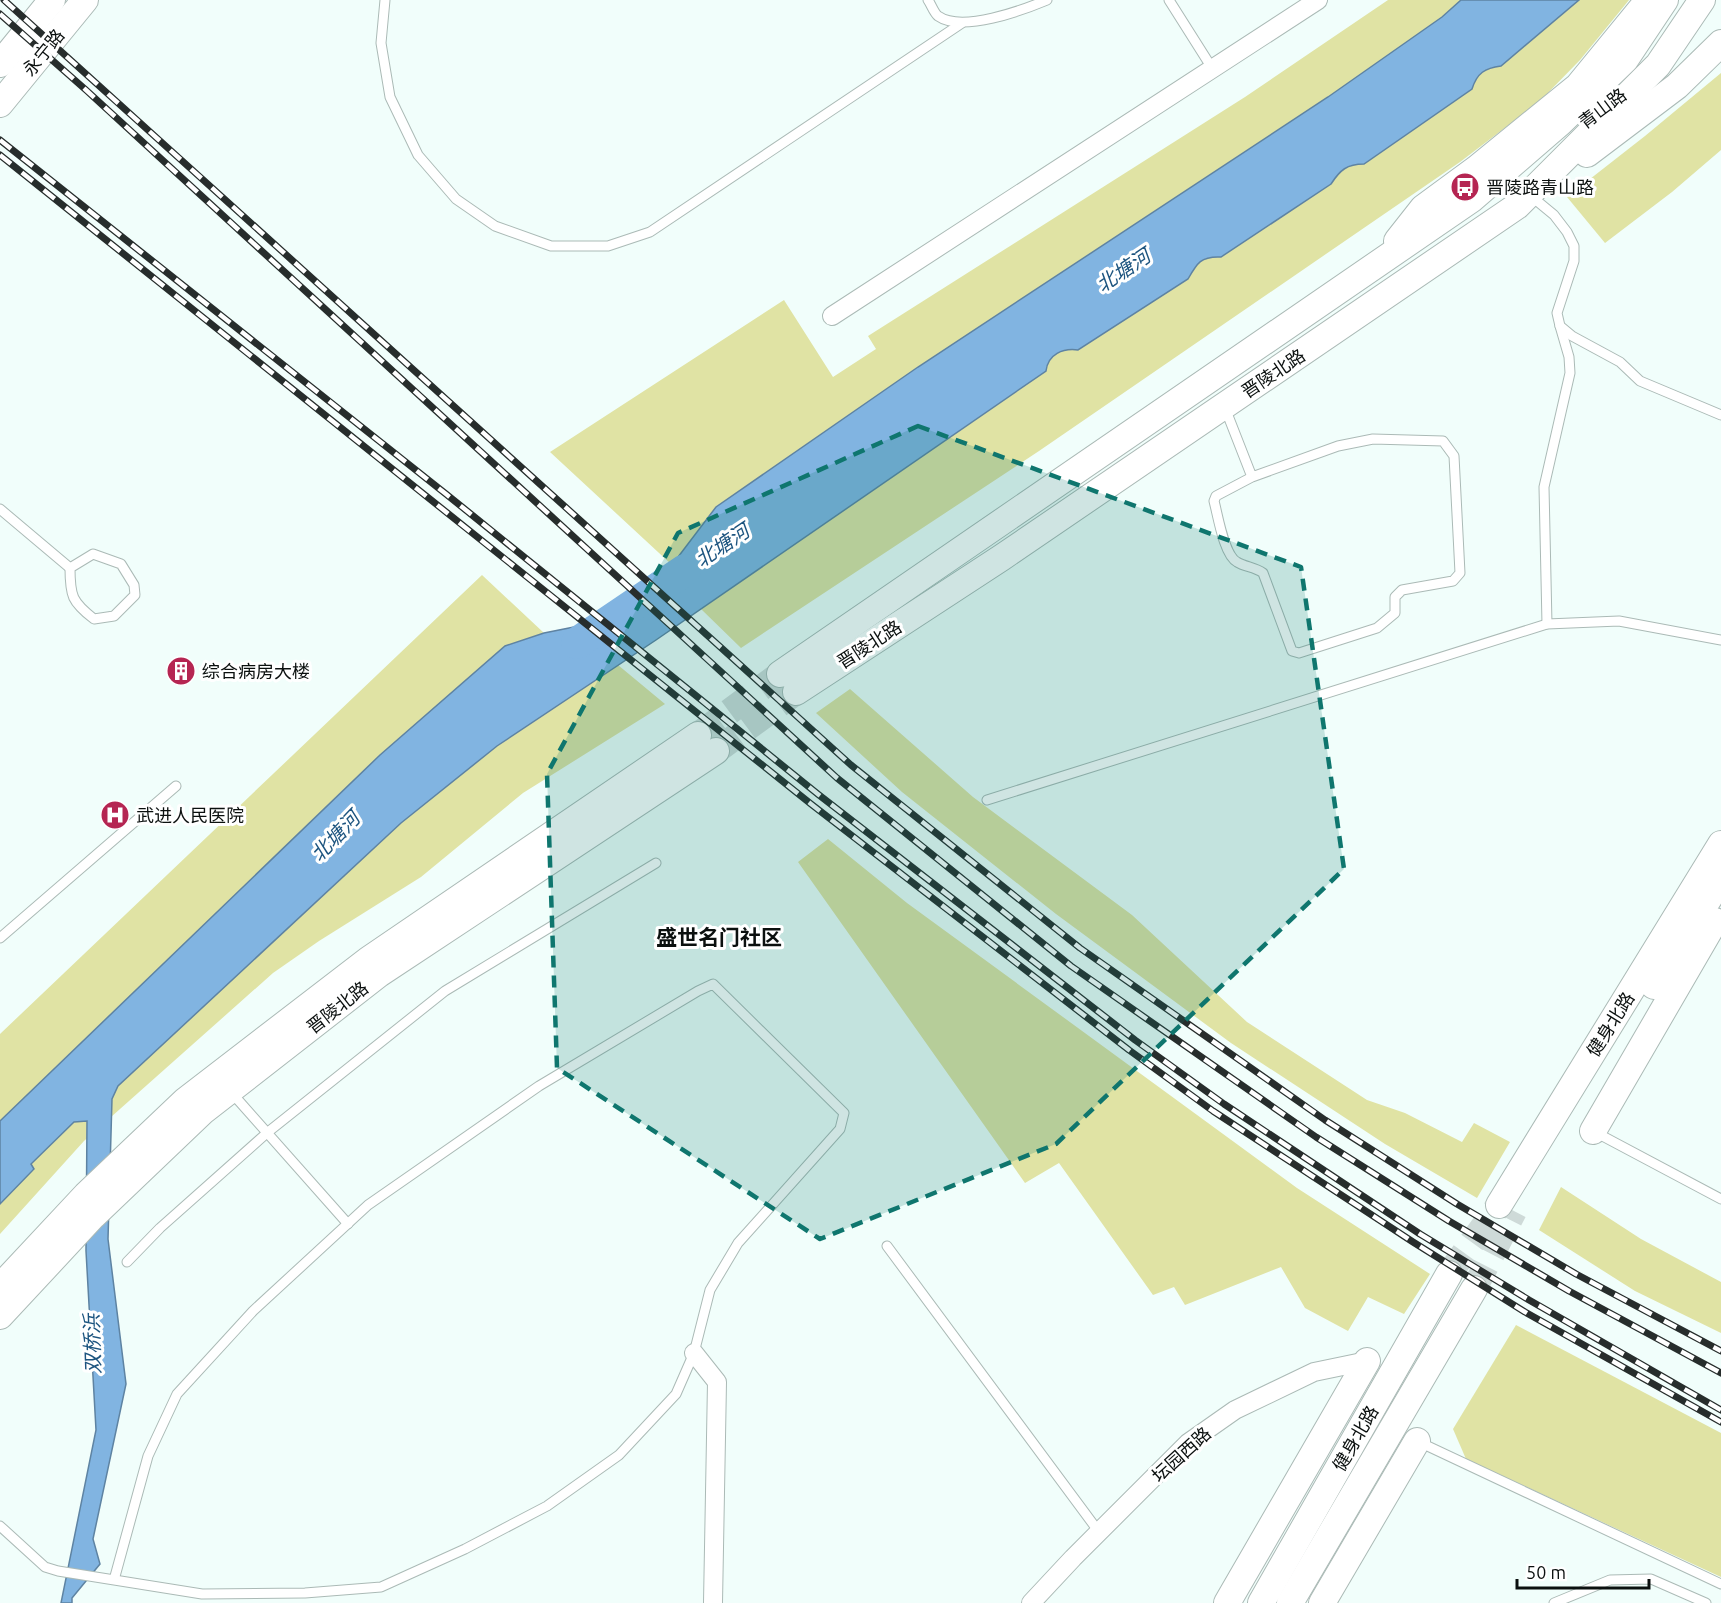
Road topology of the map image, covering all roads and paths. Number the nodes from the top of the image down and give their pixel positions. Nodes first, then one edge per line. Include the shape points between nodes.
1 (52, 0) edge
2 (85, 0) edge
3 (385, 0) edge
4 (928, 0) edge
5 (1047, 0) edge
6 (1169, 0) edge
7 (1318, 0) edge
8 (1648, 0) edge
9 (1665, 0) edge
10 (1702, 0) edge
11 (1721, 3) edge
12 (962, 23) junction
13 (1721, 43) edge
14 (0, 64) edge
15 (1658, 65) junction
16 (1212, 68) junction
17 (0, 104) edge
18 (1472, 199) junction
19 (1524, 201) junction
20 (1381, 261) junction
21 (832, 316) dead end
22 (1560, 326) junction
23 (1224, 405) junction
24 (1721, 415) edge
25 (1252, 477) junction
26 (0, 509) edge
27 (70, 568) junction
28 (1547, 624) junction
29 (1721, 640) edge
30 (176, 786) dead end
31 (987, 800) dead end
32 (1721, 844) edge
33 (656, 863) dead end
34 (1721, 879) edge
35 (1721, 910) edge
36 (0, 938) edge
37 (230, 1091) junction
38 (267, 1131) junction
39 (1593, 1131) joint
40 (1721, 1199) edge
41 (89, 1205) junction
42 (348, 1224) junction
43 (887, 1245) dead end
44 (127, 1262) dead end
45 (1449, 1274) tunnel mouth
46 (0, 1287) edge
47 (1474, 1289) tunnel mouth
48 (0, 1316) edge
49 (694, 1353) junction
50 (1367, 1361) joint
51 (1417, 1441) joint
52 (0, 1526) edge
53 (1099, 1533) junction
54 (114, 1580) junction
55 (1721, 1584) edge
56 (713, 1603) edge
57 (1031, 1603) edge
58 (1227, 1603) edge
59 (1261, 1603) edge
60 (1290, 1603) edge
61 (1322, 1603) edge
62 (1554, 1603) edge
63 (1706, 1603) edge

1 - 14 main road, 永宁路
2 - 17 main road, 永宁路
3 - 12 lane via 381,43 390,97 418,155 456,199 495,226 551,246 608,246 650,232
4 - 12 lane via 938,16
5 - 12 lane via 1018,13
6 - 16 lane
7 - 16 street
8 - 20 main road via 1578,86 1423,208
9 - 18 main road, 晋陵北路 via 1625,60
10 - 15 main road, 晋陵北路
11 - 15 main road, 青山路
13 - 19 main road, 青山路 via 1677,86
15 - 18 main road, 青山路 via 1527,164
15 - 19 main road, 晋陵北路
16 - 21 street
18 - 20 main road, 晋陵北路
19 - 22 lane via 1554,215 1574,246 1574,261 1557,314
19 - 23 main road, 晋陵北路
20 - 23 main road, 晋陵北路 via 788,683 1001,558
22 - 24 lane via 1620,362 1640,381
22 - 28 lane via 1569,357 1569,373 1544,487
23 - 25 lane
25 - 25 lane via 1338,446 1373,439 1443,441 1454,456 1460,573 1453,581 1402,590 1395,597 1395,613 1377,628 1299,653 1293,651 1263,573 1236,562 1229,554 1214,501 1216,496
26 - 27 lane
27 - 27 lane via 70,587 78,606 94,619 114,616 135,595 134,585 121,564 93,554
28 - 29 lane via 1619,621
28 - 31 lane
30 - 36 lane
32 - 34 main road, 健身北路 via 1507,1208
33 - 38 lane via 445,991
35 - 39 main road
37 - 38 lane
37 - 41 main road, 晋陵北路 via 202,1112 128,1183
37 - 41 main road, 晋陵北路 via 379,974 707,743 368,960 186,1100 132,1151
38 - 42 lane
38 - 44 lane
39 - 40 lane
41 - 46 main road, 晋陵北路
41 - 48 main road, 晋陵北路
42 - 49 lane via 368,1205 539,1086 713,984 844,1113 840,1129 738,1243 710,1290
42 - 54 lane via 253,1311 177,1394 148,1456
43 - 53 lane
45 - 59 main road, 健身北路
47 - 60 main road, 健身北路
49 - 54 lane via 676,1394 619,1455 547,1506 465,1550 381,1587 305,1593 202,1594
49 - 56 street via 717,1382
50 - 53 street, 坛园西路 via 1314,1371 1234,1410 1188,1443
50 - 58 main road
51 - 55 lane
51 - 61 main road
52 - 54 lane via 45,1568
53 - 57 street, 坛园西路
62 - 63 lane via 1610,1580 1651,1579

